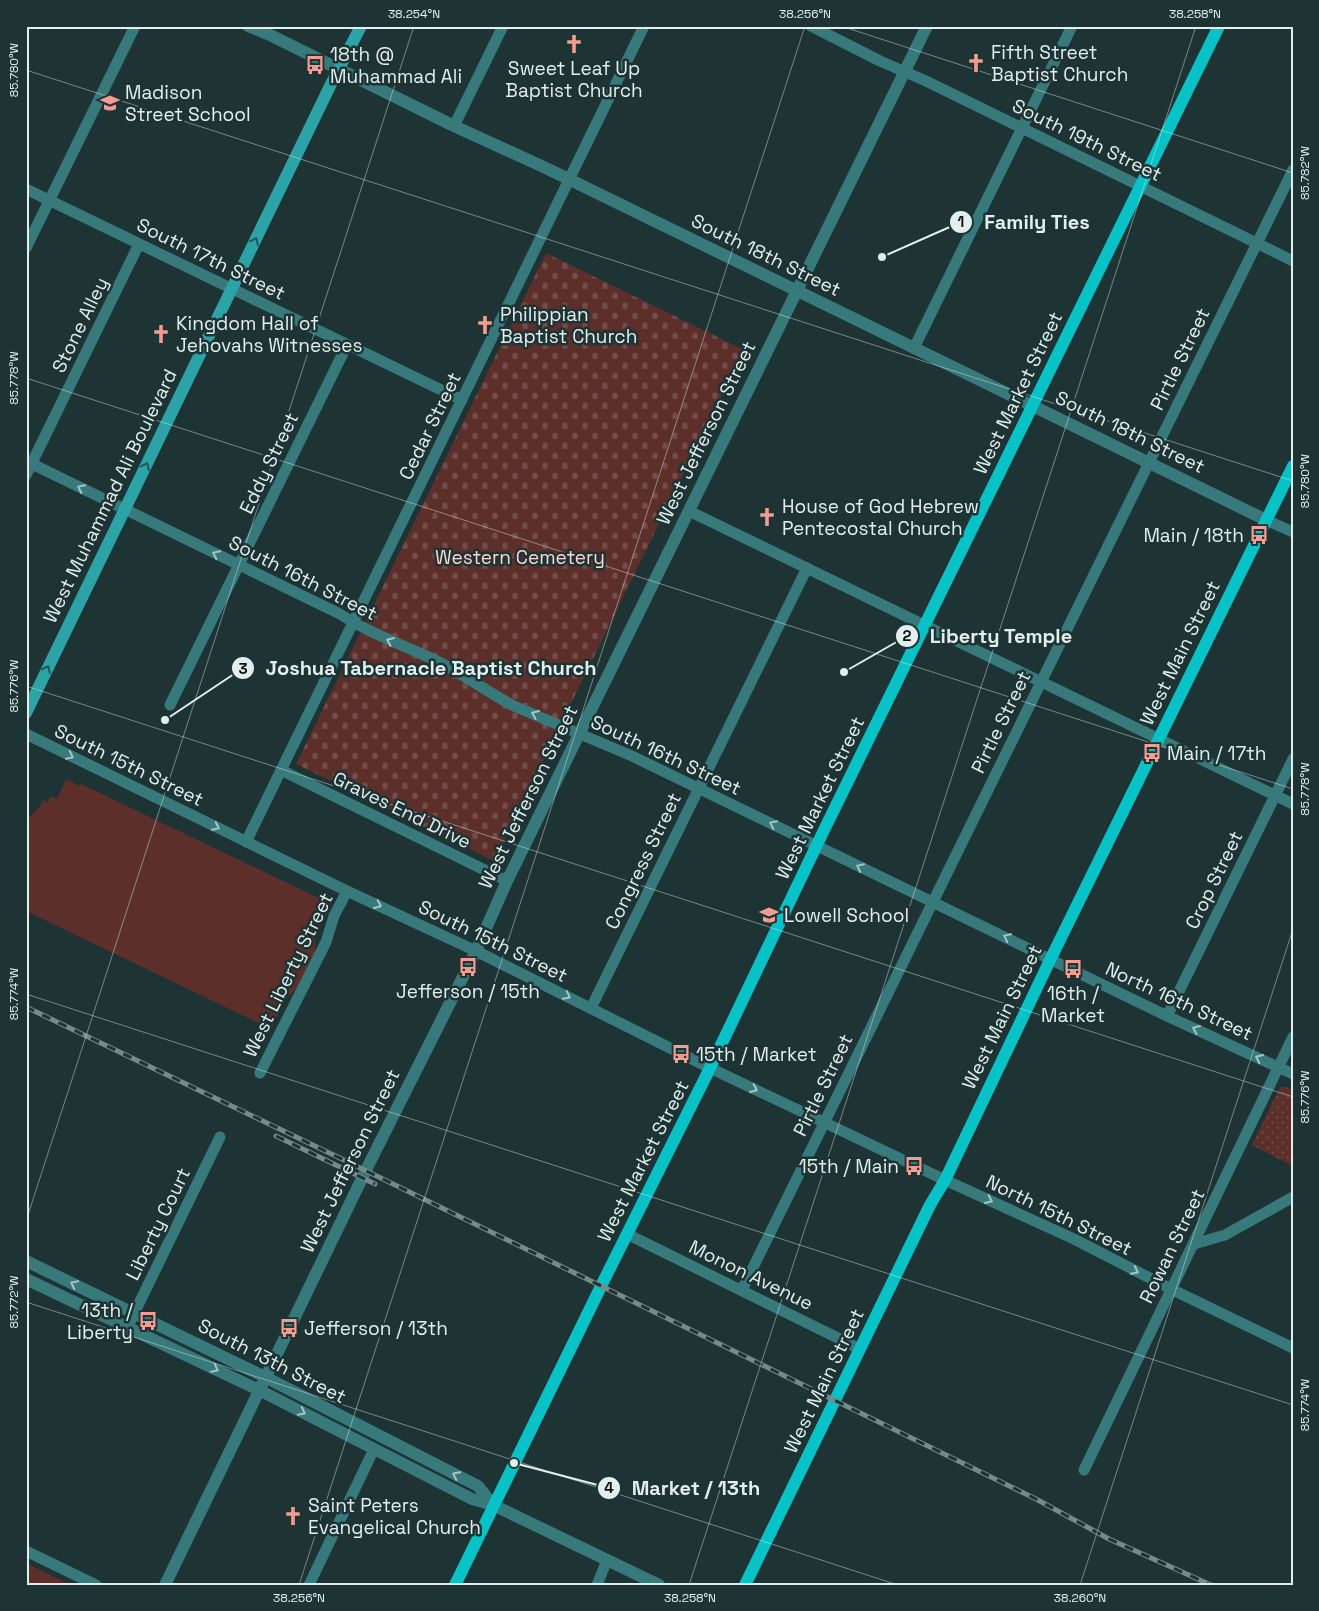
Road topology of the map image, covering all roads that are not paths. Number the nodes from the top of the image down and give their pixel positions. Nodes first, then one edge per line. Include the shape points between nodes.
1 (134, 26) edge
2 (248, 26) edge
3 (360, 26) edge
4 (503, 26) edge
5 (644, 26) edge
6 (811, 26) edge
7 (927, 26) edge
8 (1072, 26) edge
9 (1219, 26) edge
10 (339, 69) junction
11 (905, 72) junction
12 (454, 126) junction
13 (1022, 129) junction
14 (1293, 170) edge
15 (570, 180) junction
16 (1140, 186) junction
17 (26, 189) edge
18 (50, 201) junction
19 (1257, 243) junction
20 (138, 244) junction
21 (26, 248) edge
22 (1293, 261) edge
23 (232, 289) junction
24 (797, 291) junction
25 (347, 345) junction
26 (914, 348) junction
27 (462, 400) junction
28 (1033, 406) junction
29 (1149, 462) junction
30 (29, 463) edge
31 (1293, 466) edge
32 (26, 475) edge
33 (124, 510) junction
34 (688, 511) junction
35 (1266, 520) junction
36 (1293, 532) edge
37 (239, 565) junction
38 (807, 568) junction
39 (353, 623) junction
40 (924, 626) junction
41 (1041, 682) junction
42 (170, 705) dead end
43 (26, 713) edge
44 (580, 733) junction
45 (26, 734) edge
46 (1159, 738) junction
47 (1293, 759) edge
48 (281, 770) junction
49 (699, 788) junction
50 (1275, 795) junction
51 (1293, 804) edge
52 (246, 842) junction
53 (817, 846) junction
54 (507, 880) junction
55 (347, 891) junction
56 (933, 902) junction
57 (476, 951) junction
58 (1051, 958) junction
59 (591, 1008) junction
60 (1167, 1016) junction
61 (1293, 1037) edge
62 (1278, 1067) junction
63 (710, 1068) junction
64 (260, 1073) dead end
65 (1293, 1074) edge
66 (824, 1122) junction
67 (220, 1137) dead end
68 (944, 1180) junction
69 (1293, 1197) edge
70 (627, 1234) junction
71 (1194, 1244) junction
72 (26, 1261) edge
73 (26, 1279) edge
74 (1171, 1289) junction
75 (742, 1290) junction
76 (134, 1313) junction
77 (128, 1326) junction
78 (1293, 1348) edge
79 (860, 1349) junction
80 (265, 1377) junction
81 (259, 1390) junction
82 (374, 1449) junction
83 (1084, 1470) dead end
84 (493, 1505) junction
85 (26, 1551) edge
86 (607, 1560) junction
87 (96, 1585) edge
88 (165, 1585) edge
89 (309, 1585) edge
90 (455, 1585) edge
91 (597, 1585) edge
92 (659, 1585) edge
93 (745, 1585) edge

1 - 18 street
2 - 10 street, South 18th Street
3 - 10 main road, West Muhammad Ali Boulevard
4 - 12 street
5 - 15 street, Cedar Street
6 - 11 street, South 19th Street
7 - 11 street, West Jefferson Street
8 - 13 street
9 - 16 main road, West Market Street
10 - 12 street, South 18th Street
23 -> 10 main road, West Muhammad Ali Boulevard
11 - 13 street, South 19th Street
11 - 24 street, West Jefferson Street
12 - 15 street, South 18th Street
13 - 16 street, South 19th Street
13 - 26 street
14 - 19 street, Pirtle Street
15 - 24 street, South 18th Street
15 - 27 street, Cedar Street
16 - 19 street, South 19th Street
16 - 28 main road, West Market Street
17 - 18 street, South 17th Street
18 - 20 street, South 17th Street
18 - 21 street
19 - 22 street, South 19th Street
19 - 29 street, Pirtle Street
20 - 23 street, South 17th Street
20 - 30 street, Stone Alley
23 - 25 street, South 17th Street
33 -> 23 main road, West Muhammad Ali Boulevard
24 - 26 street, South 18th Street
24 - 34 street, West Jefferson Street
25 - 27 street, South 17th Street
25 - 37 street, Eddy Street
26 - 28 street, South 18th Street
27 - 39 street, Cedar Street
28 - 29 street, South 18th Street
28 - 40 main road, West Market Street
29 - 35 street, South 18th Street
29 - 41 street, Pirtle Street
30 - 32 street, Stone Alley
33 -> 30 street, South 16th Street
31 - 35 main road, West Main Street
37 -> 33 street, South 16th Street
43 -> 33 main road, West Muhammad Ali Boulevard
34 - 38 street
34 - 44 street, West Jefferson Street
35 - 36 street
35 - 46 main road, West Main Street
37 - 39 street, South 16th Street
37 - 42 street, Eddy Street
38 - 40 street
38 - 49 street, Congress Street
44 -> 39 street, South 16th Street via 514,706 442,663
39 - 48 street, Cedar Street
40 - 41 street
40 - 53 main road, West Market Street
41 - 46 street
41 - 56 street, Pirtle Street
44 - 49 street, South 16th Street
44 - 54 street, West Jefferson Street
45 -> 52 street, South 15th Street
46 - 50 street
46 - 58 main road, West Main Street
47 - 50 street, Crop Street
48 - 52 street, Cedar Street
48 - 54 street, Graves End Drive
53 -> 49 street, South 16th Street
49 - 59 street, Congress Street
50 - 51 street
50 - 60 street, Crop Street
52 - 55 street, South 15th Street
56 -> 53 street, South 16th Street
53 - 63 main road, West Market Street
54 - 57 street, West Jefferson Street
55 -> 57 street, South 15th Street
55 - 64 street, West Liberty Street via 334,916 326,942
58 -> 56 street, South 16th Street
56 - 66 street, Pirtle Street
57 -> 59 street, South 15th Street
57 - 80 street, West Jefferson Street
58 - 60 street, North 16th Street
58 - 68 main road, West Main Street
59 - 63 street, South 15th Street
62 -> 60 street, North 16th Street
61 - 62 street, Rowan Street
62 - 65 street, North 16th Street
62 - 71 street, Rowan Street
63 -> 66 street, South 15th Street
63 - 70 main road, West Market Street
66 - 68 street, South 15th Street
66 - 75 street, Pirtle Street
67 - 76 street, Liberty Court
68 -> 74 street, North 15th Street via 1074,1239
68 - 79 main road, West Main Street
69 - 71 street via 1224,1235
70 - 75 street, Monon Avenue
70 - 84 main road, West Market Street
71 - 74 street, Rowan Street
76 -> 72 street, South 13th Street
73 - 77 street, South 13th Street
74 - 78 street, North 15th Street
74 - 83 street, Rowan Street
75 - 79 street, Monon Avenue
76 - 77 street, Liberty Court
76 - 80 street, South 13th Street
77 -> 81 street, South 13th Street
79 - 93 main road, West Main Street
80 - 81 street, West Jefferson Street
84 -> 80 street, South 13th Street via 478,1486
81 -> 82 street, South 13th Street
81 - 88 street, West Jefferson Street
82 - 84 street, South 13th Street via 472,1499
82 - 89 street
84 - 86 street, South 13th Street
84 - 90 main road, West Market Street
85 - 87 street
86 - 91 street
86 - 92 street, South 13th Street

